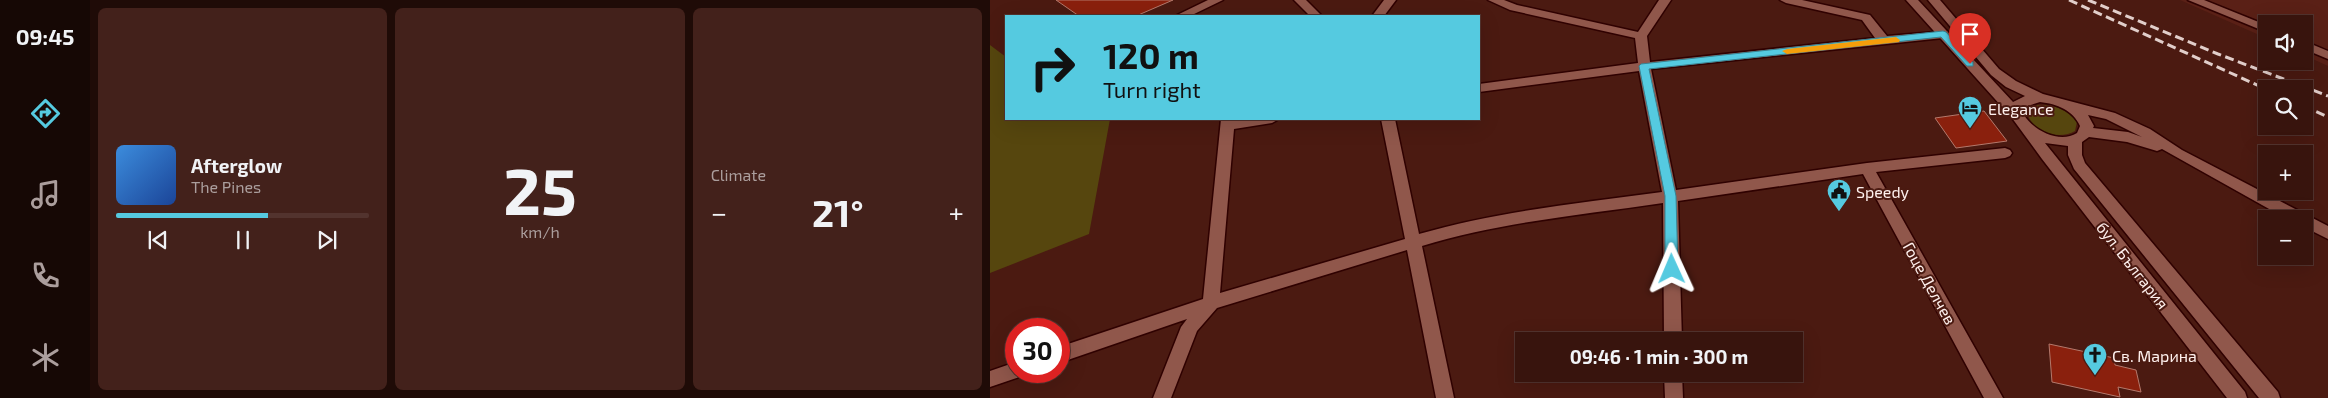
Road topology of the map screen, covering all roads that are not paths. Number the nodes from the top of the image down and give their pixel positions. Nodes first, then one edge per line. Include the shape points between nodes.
1 (1217, 0) edge
2 (1301, 0) edge
3 (1390, 0) edge
4 (1494, 0) edge
5 (1666, 0) edge
6 (1786, 0) edge
7 (1912, 0) edge
8 (1934, 0) edge
9 (2194, 0) edge
10 (1184, 15) edge
11 (1315, 15) edge
12 (1379, 15) edge
13 (2258, 26) edge
14 (1943, 34) junction
15 (1641, 36) junction
16 (1884, 41) junction
17 (2313, 49) edge
18 (2328, 55) edge
19 (1644, 66) junction
20 (1480, 88) edge
21 (2040, 98) junction
22 (2072, 107) junction
23 (2017, 115) junction
24 (1257, 120) edge
25 (1388, 120) edge
26 (1228, 122) edge
27 (2030, 131) junction
28 (2080, 136) junction
29 (2005, 153) dead end
30 (2177, 153) junction
31 (1867, 168) junction
32 (1670, 196) junction
33 (2283, 210) edge
34 (2313, 226) edge
35 (2328, 233) edge
36 (1413, 243) junction
37 (1211, 303) junction
38 (1673, 332) edge
39 (1070, 351) edge
40 (1005, 374) edge
41 (990, 379) edge
42 (1674, 382) edge
43 (1162, 398) edge
44 (1445, 398) edge
45 (1674, 398) edge
46 (1994, 398) edge
47 (2238, 398) edge
48 (2271, 398) edge

1 - 10 street
2 - 11 street
3 - 12 street
4 - 15 street via 1514,8
5 - 15 street
6 - 16 street via 1866,17
7 - 14 street
8 - 21 street via 1996,72 2011,84
9 - 13 street
14 - 16 street
14 - 23 street
15 - 19 street
16 - 19 street
17 - 18 street
19 - 20 street
19 - 32 street
21 - 22 street
21 - 23 street via 2018,105
22 - 28 street, бул. България via 2085,119 2087,126
22 - 30 street via 2126,123
23 - 27 street, бул. България
24 - 26 street
25 - 36 street
26 - 37 street
27 - 28 street via 2049,140 2066,142
27 - 47 street, бул. България
28 - 30 street via 2128,137
28 - 48 street, бул. България via 2075,155 2079,165
29 - 31 street
30 - 33 street
31 - 32 street
31 - 46 street, Гоце Делчев
32 - 36 street via 1526,217 1448,232
32 - 38 street
34 - 35 street
36 - 37 street
36 - 44 street
37 - 39 street
37 - 43 street via 1190,327
40 - 41 street
42 - 45 street

